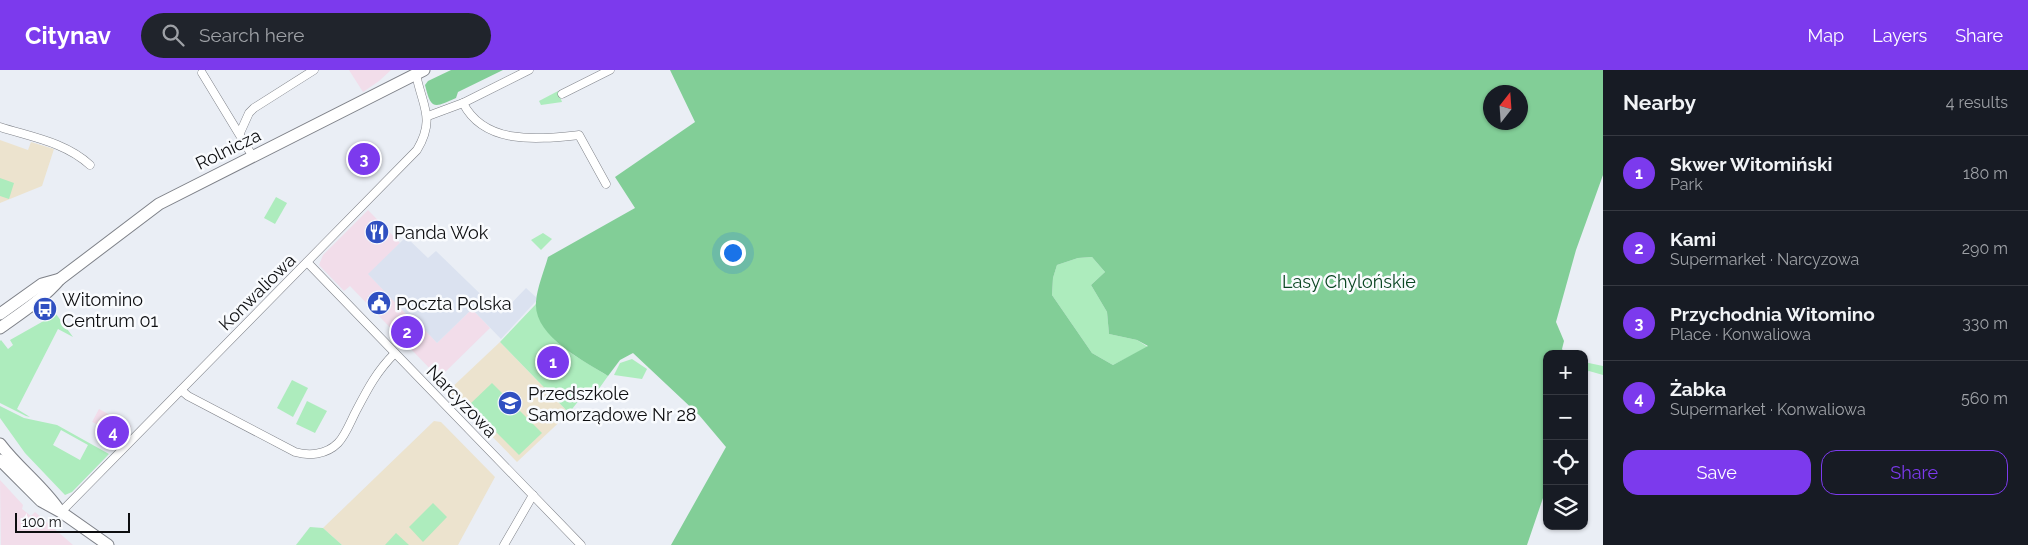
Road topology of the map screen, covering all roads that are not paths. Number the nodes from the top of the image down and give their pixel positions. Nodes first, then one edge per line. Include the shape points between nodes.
1 (314, 70) edge
2 (528, 70) edge
3 (610, 70) edge
4 (420, 72) edge
5 (202, 73) dead end
6 (562, 94) dead end
7 (463, 103) junction
8 (428, 116) junction
9 (0, 127) edge
10 (240, 133) junction
11 (253, 156) junction
12 (90, 165) dead end
13 (606, 184) dead end
14 (307, 262) junction
15 (60, 279) junction
16 (0, 314) edge
17 (0, 328) edge
18 (395, 353) junction
19 (181, 390) junction
20 (0, 444) edge
21 (0, 460) edge
22 (533, 495) junction
23 (61, 512) junction
24 (108, 545) edge
25 (504, 545) edge
26 (581, 545) edge

1 - 10 street via 251,110
2 - 7 street
3 - 6 street
4 - 8 street via 420,93
4 - 11 main road, Rolnicza
5 - 10 street
7 - 8 street
7 - 13 street via 471,116 505,136 580,135
8 - 14 street, Konwaliowa via 424,139 417,150
9 - 12 street via 65,147 78,153
10 - 11 street
11 - 15 main road, Rolnicza via 152,208
14 - 18 street, Narcyzowa
14 - 19 street, Konwaliowa
15 - 16 main road, Rolnicza via 42,284
15 - 17 main road, Rolnicza via 50,291
18 - 19 street via 380,369 340,440 320,453 294,452
18 - 22 street, Narcyzowa
19 - 23 street, Konwaliowa
20 - 23 main road via 49,494
21 - 23 main road via 41,501
22 - 25 street
22 - 26 street, Narcyzowa
23 - 24 main road

